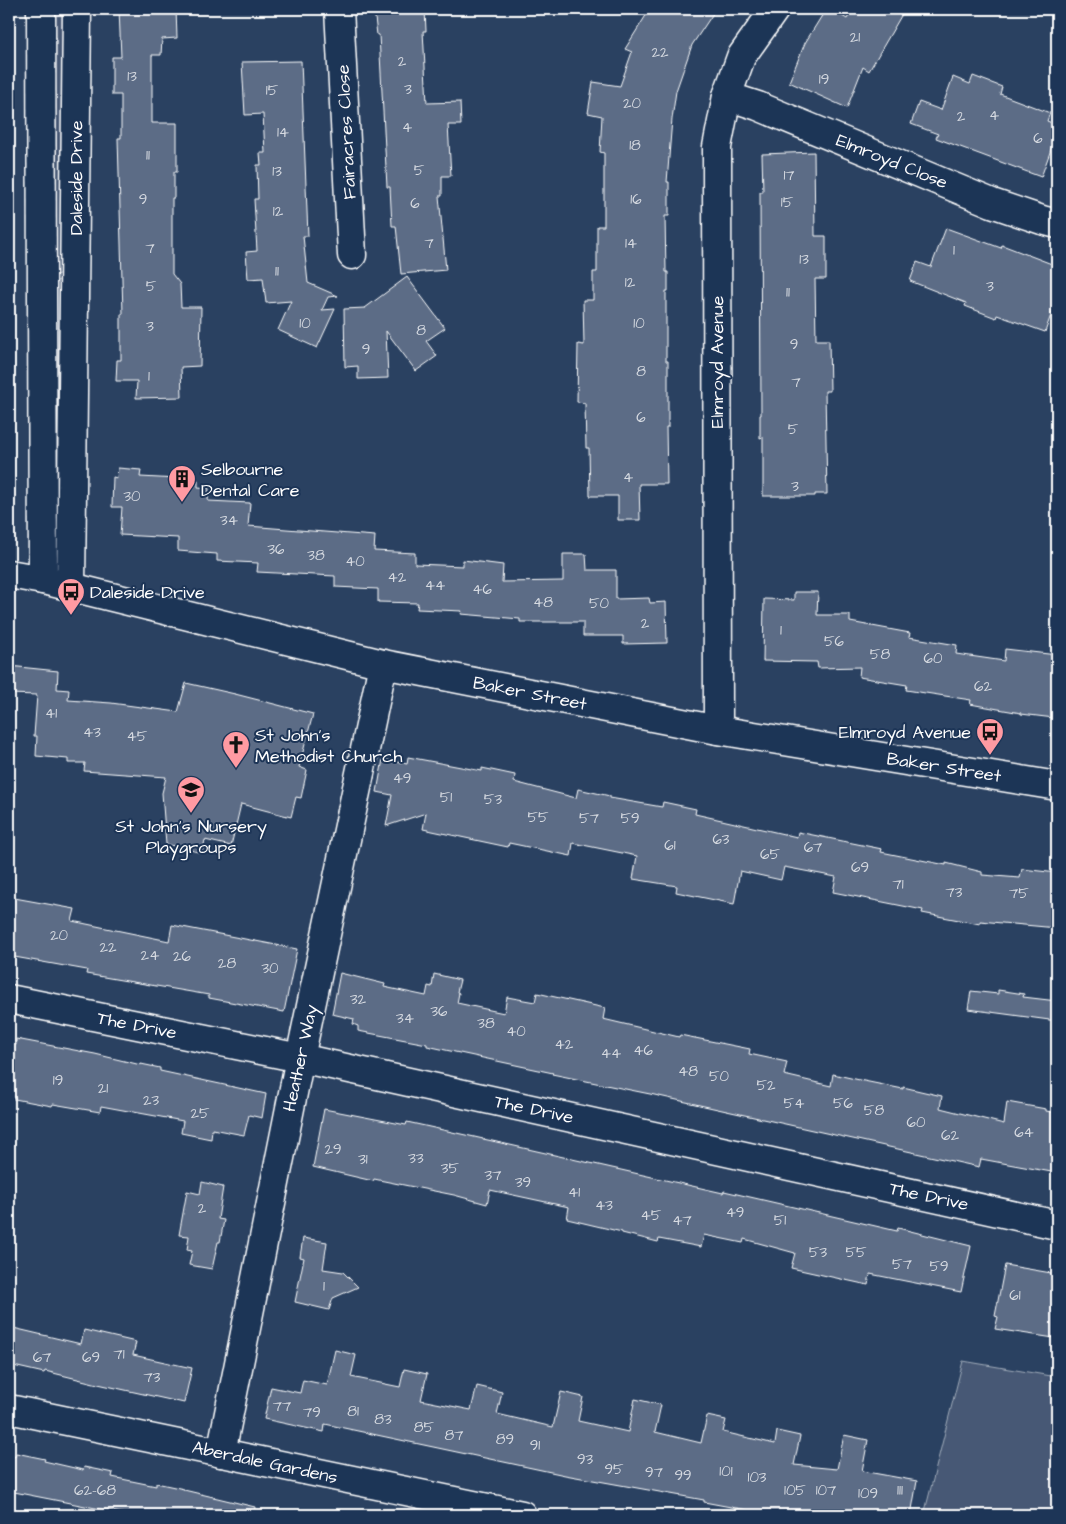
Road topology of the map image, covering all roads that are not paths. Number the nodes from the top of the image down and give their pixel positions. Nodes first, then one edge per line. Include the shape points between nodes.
1 (41, 9) edge
2 (77, 9) edge
3 (339, 9) edge
4 (775, 9) edge
5 (728, 96) junction
6 (1057, 224) edge
7 (352, 255) dead end
8 (9, 574) edge
9 (43, 580) junction
10 (71, 587) junction
11 (383, 664) junction
12 (718, 730) junction
13 (1057, 786) edge
14 (9, 999) edge
15 (300, 1058) junction
16 (1057, 1225) edge
17 (9, 1408) edge
18 (221, 1453) junction
19 (522, 1515) edge

1 - 9 street, Daleside Drive
2 - 10 street, Daleside Drive
3 - 7 street, Fairacres Close
4 - 5 street, Elmroyd Avenue via 741,57
5 - 6 street, Elmroyd Close via 992,203
5 - 12 street, Elmroyd Avenue via 717,147
8 - 9 street, Baker Street
9 - 10 street, Baker Street
10 - 11 street, Baker Street
11 - 12 street, Baker Street
11 - 15 street, Heather Way
12 - 13 street, Baker Street
14 - 15 street, The Drive
15 - 16 street, The Drive
15 - 18 street, Heather Way
17 - 18 street, Aberdale Gardens
18 - 19 street, Aberdale Gardens

